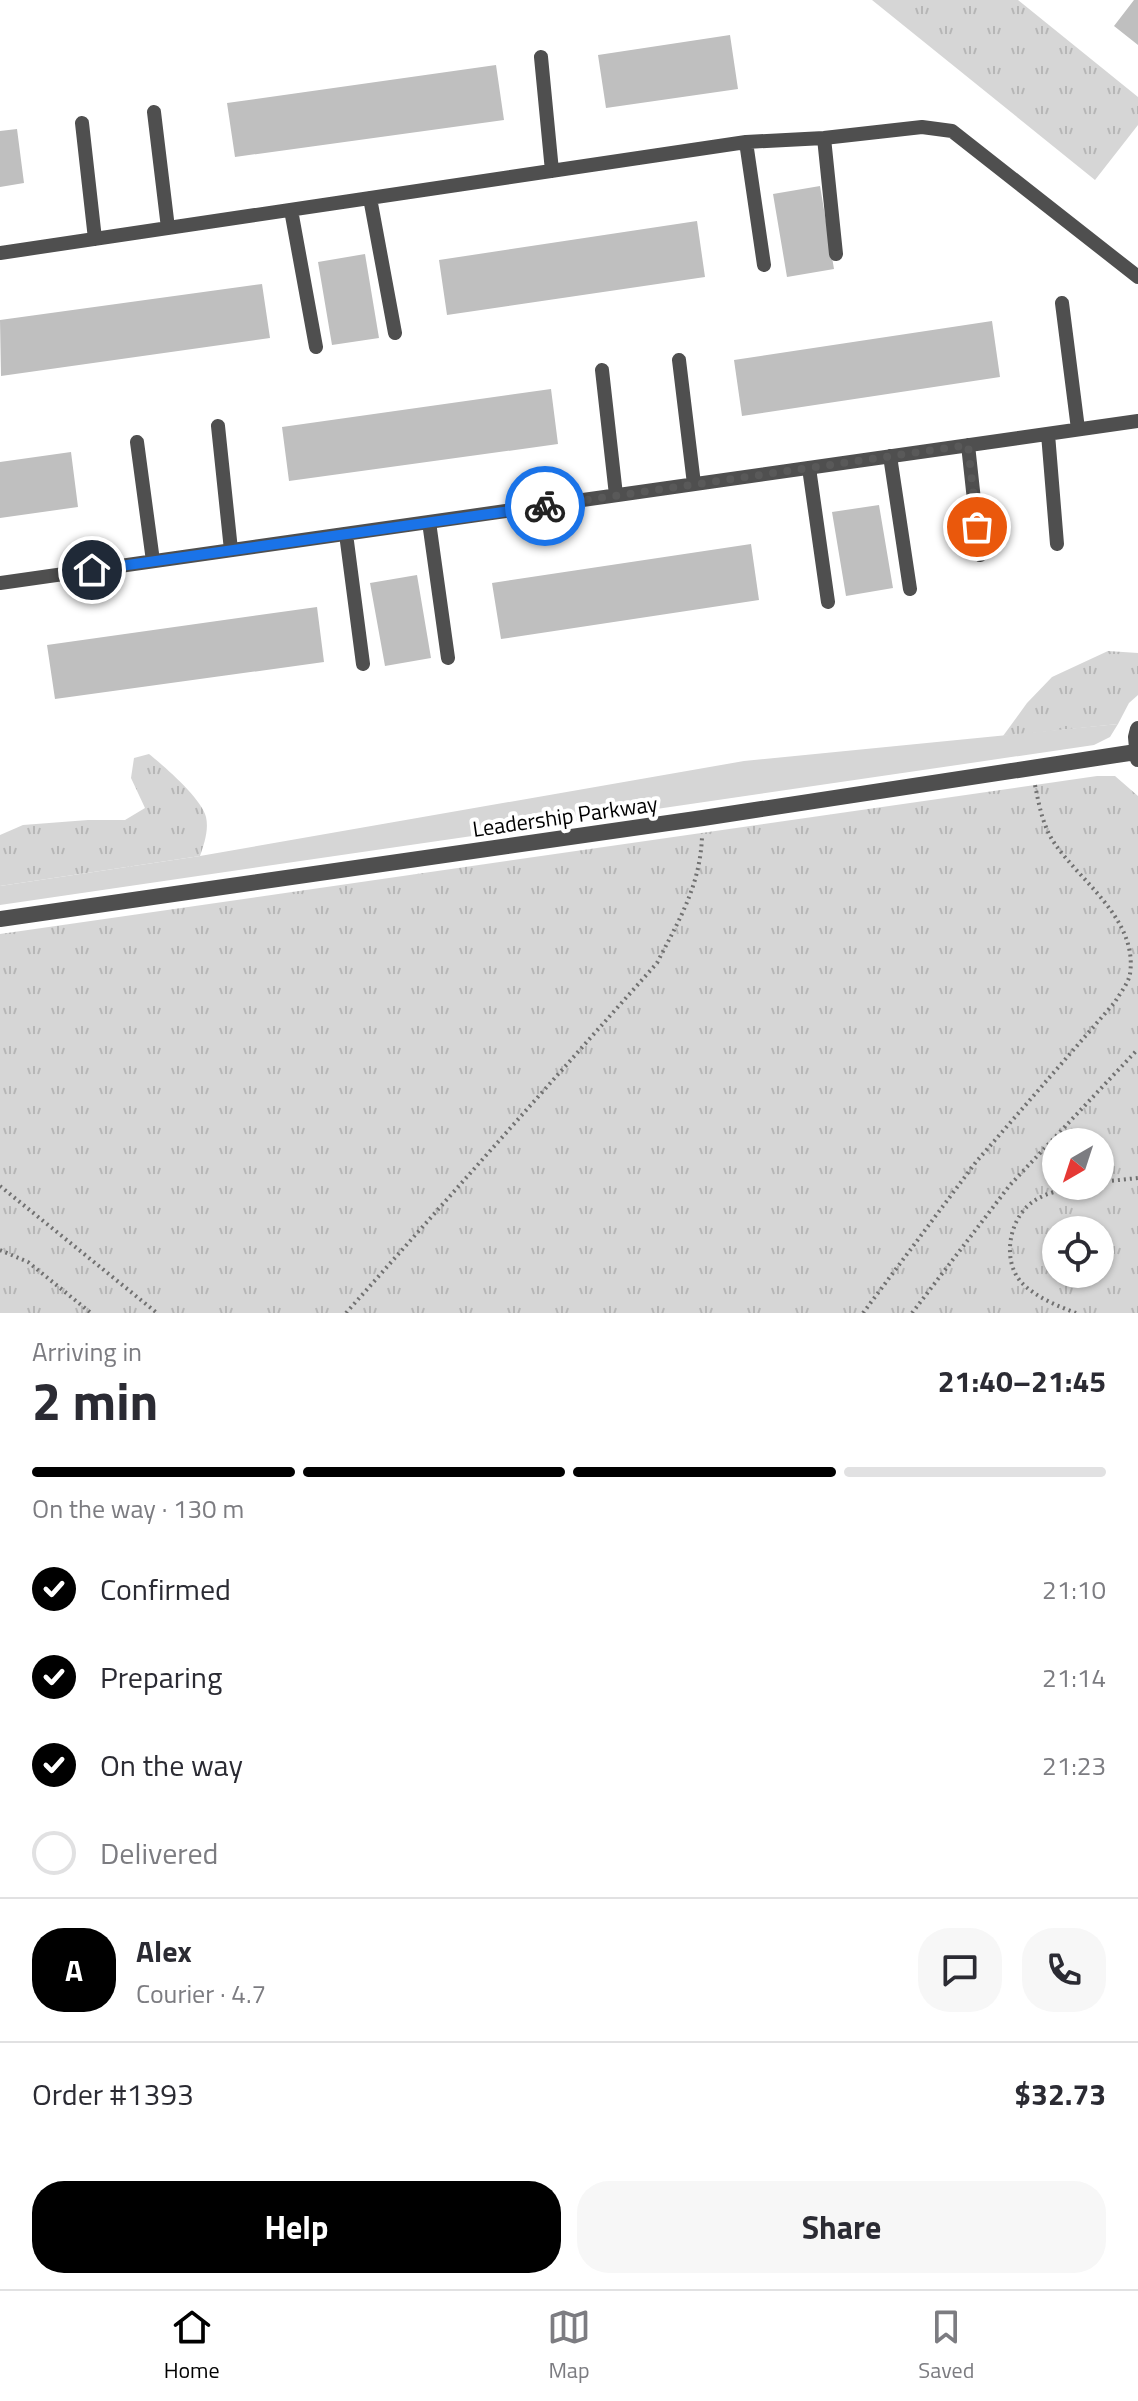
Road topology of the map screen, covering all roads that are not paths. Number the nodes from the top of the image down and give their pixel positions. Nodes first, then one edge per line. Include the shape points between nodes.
1 (541, 57) dead end
2 (154, 112) dead end
3 (82, 123) dead end
4 (824, 138) junction
5 (746, 142) junction
6 (552, 171) junction
7 (370, 198) junction
8 (291, 210) junction
9 (168, 228) junction
10 (95, 239) junction
11 (0, 253) edge
12 (836, 254) dead end
13 (764, 265) dead end
14 (1138, 277) edge
15 (1062, 303) dead end
16 (395, 333) dead end
17 (316, 347) dead end
18 (679, 360) dead end
19 (602, 370) dead end
20 (1138, 421) edge
21 (218, 426) dead end
22 (1078, 429) junction
23 (1048, 434) junction
24 (137, 442) dead end
25 (968, 445) junction
26 (890, 456) junction
27 (809, 468) junction
28 (694, 484) junction
29 (616, 495) junction
30 (429, 522) junction
31 (346, 534) junction
32 (1057, 544) dead end
33 (231, 550) junction
34 (980, 555) dead end
35 (153, 561) junction
36 (0, 583) edge
37 (910, 589) dead end
38 (828, 602) dead end
39 (448, 658) dead end
40 (363, 664) dead end
41 (1138, 729) edge
42 (1137, 756) edge
43 (0, 919) edge

1 - 6 lane
2 - 9 lane
3 - 10 lane
4 - 5 lane
4 - 12 lane
4 - 14 lane via 922,127 952,131
5 - 6 lane
5 - 13 lane
6 - 7 lane
7 - 8 lane
7 - 16 lane
8 - 9 lane
8 - 17 lane
9 - 10 lane
10 - 11 lane
15 - 22 lane
18 - 28 lane
19 - 29 lane
20 - 22 lane
21 - 33 lane
22 - 23 lane
23 - 25 lane
23 - 32 lane
24 - 35 lane
25 - 26 lane
25 - 34 lane
26 - 27 lane
26 - 37 lane
27 - 28 lane
27 - 38 lane
28 - 29 lane
29 - 30 lane
30 - 31 lane
30 - 39 lane
31 - 33 lane
31 - 40 lane
33 - 35 lane
35 - 36 lane
41 - 42 street, Leadership Parkway
42 - 43 street, Leadership Parkway via 1031,767

